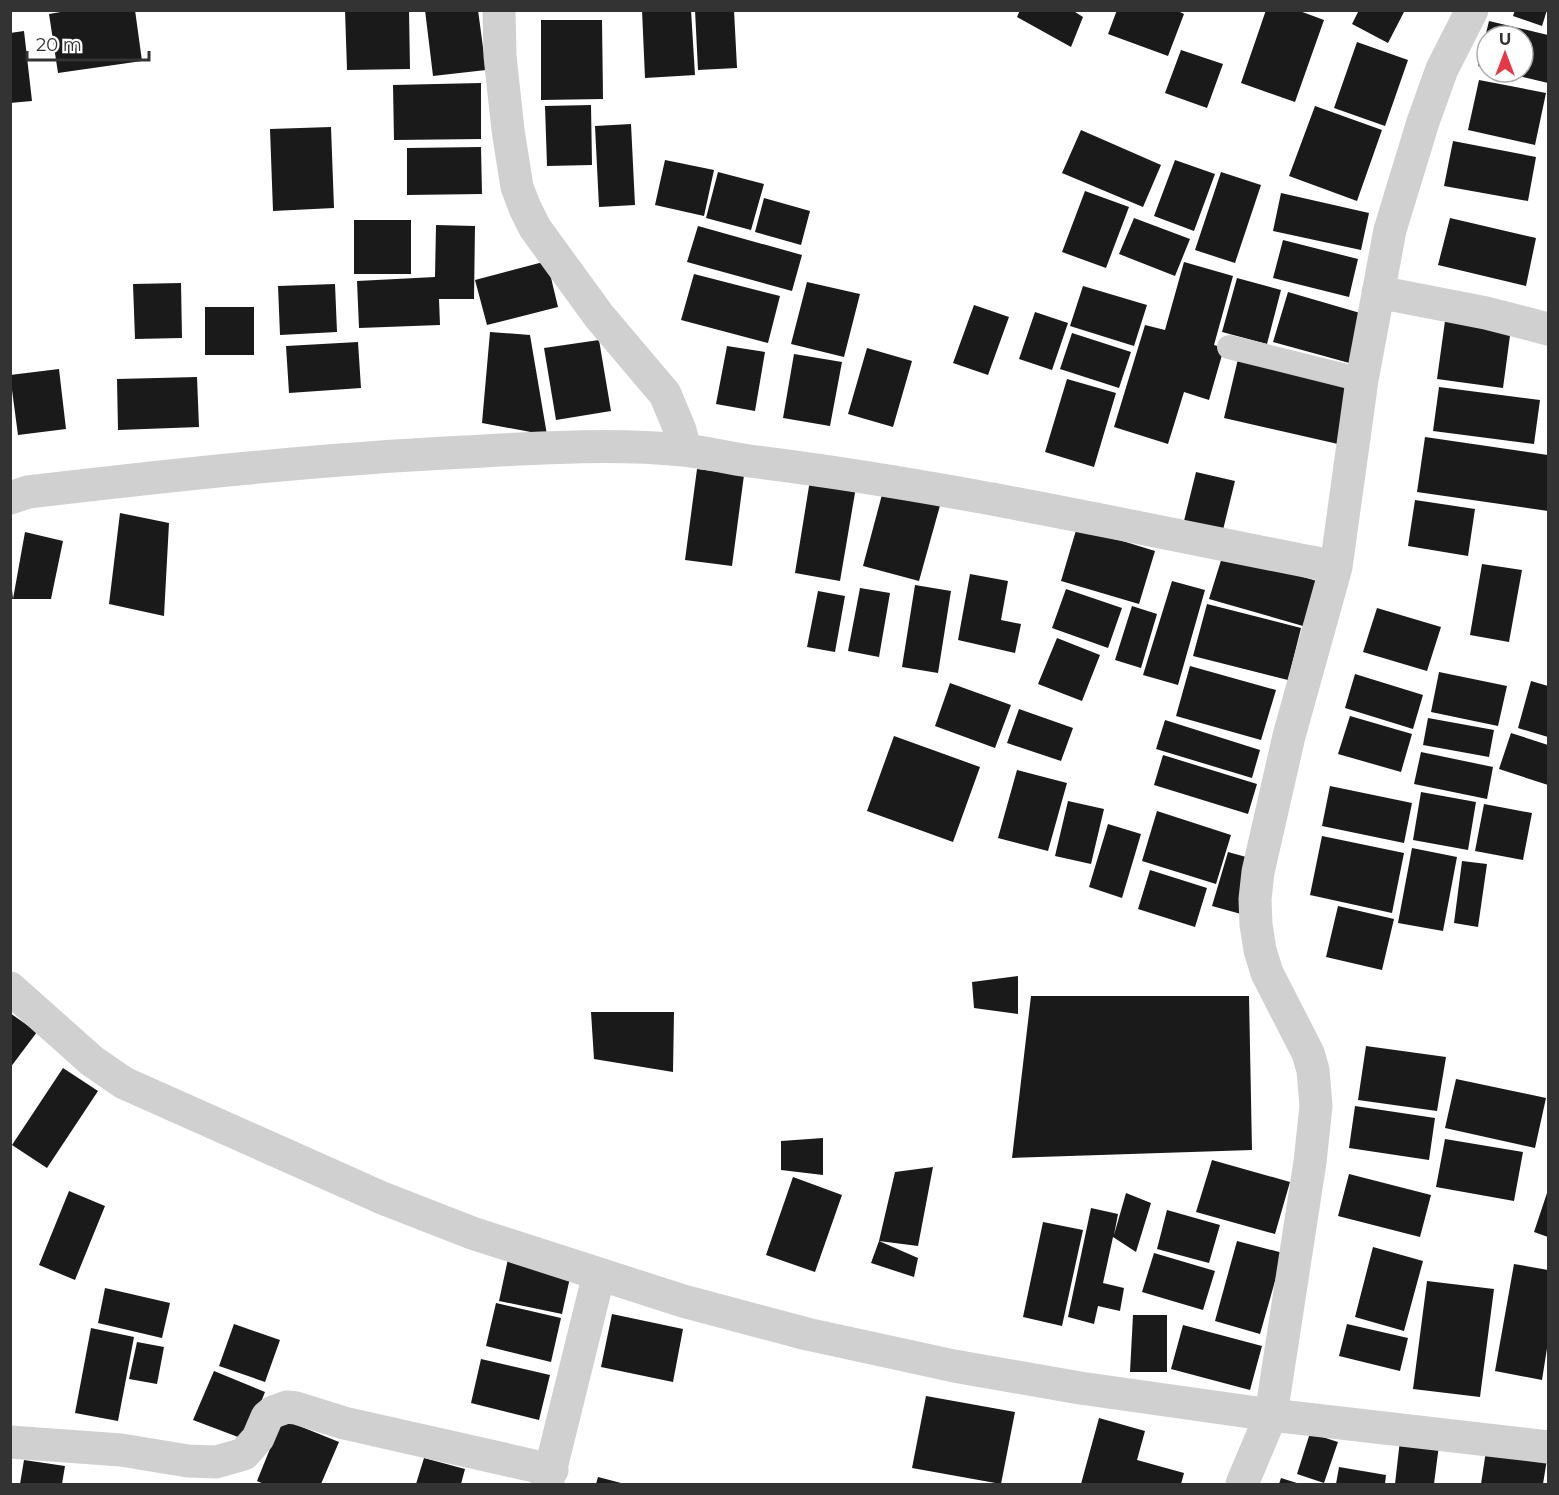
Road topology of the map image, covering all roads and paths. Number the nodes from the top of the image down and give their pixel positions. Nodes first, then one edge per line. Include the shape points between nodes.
1 (499, 10) edge
2 (1472, 10) edge
3 (1378, 292) junction
4 (1548, 329) edge
5 (1229, 347) dead end
6 (1362, 380) junction
7 (685, 450) junction
8 (10, 498) edge
9 (1336, 567) junction
10 (10, 988) edge
11 (599, 1274) junction
12 (1271, 1415) junction
13 (10, 1442) edge
14 (1548, 1447) edge
15 (550, 1477) edge
16 (1242, 1485) edge

1 - 7 street via 508,130 517,187 525,208 535,228 599,316 665,394
2 - 3 street via 1442,69 1423,122 1390,230
3 - 4 street
3 - 6 street
5 - 6 lane
6 - 9 street
7 - 8 street via 572,446 412,454 163,477 28,492
7 - 9 street via 971,496
9 - 12 street via 1287,746 1255,899 1260,950 1267,973 1308,1053 1316,1106
10 - 11 street via 92,1061 124,1083 380,1197 475,1234
11 - 12 street via 785,1328 954,1366
11 - 15 street
12 - 14 street
12 - 16 street
13 - 15 street via 216,1462 244,1454 258,1438 267,1417 287,1407

